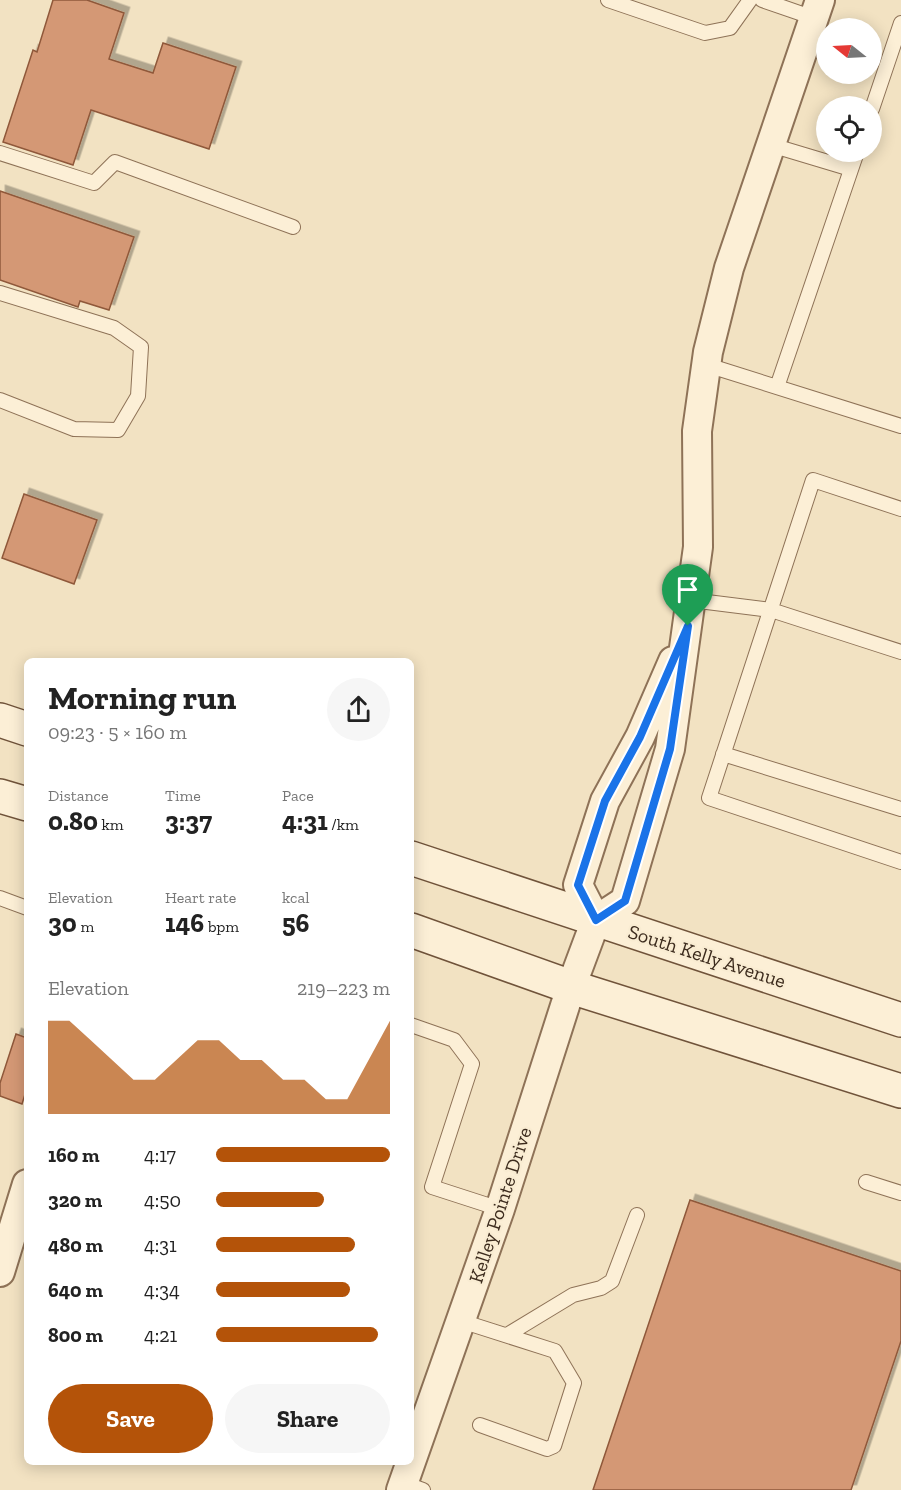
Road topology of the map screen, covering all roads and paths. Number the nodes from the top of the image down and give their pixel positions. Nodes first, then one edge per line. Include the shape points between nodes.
1 (608, 0) edge
2 (750, 0) edge
3 (762, 0) edge
4 (817, 9) edge
5 (901, 23) edge
6 (876, 96) edge
7 (771, 145) junction
8 (0, 153) edge
9 (853, 162) edge
10 (851, 169) junction
11 (293, 227) dead end
12 (0, 293) edge
13 (707, 365) junction
14 (777, 387) junction
15 (0, 400) edge
16 (901, 426) edge
17 (901, 509) edge
18 (771, 610) junction
19 (689, 613) junction
20 (901, 652) edge
21 (0, 720) edge
22 (24, 728) edge
23 (723, 754) junction
24 (901, 809) edge
25 (414, 859) edge
26 (901, 862) edge
27 (0, 898) edge
28 (24, 907) edge
29 (596, 920) junction
30 (414, 931) edge
31 (572, 987) junction
32 (901, 1020) edge
33 (414, 1026) edge
34 (901, 1090) edge
35 (866, 1182) dead end
36 (901, 1193) edge
37 (24, 1194) edge
38 (500, 1209) junction
39 (637, 1215) dead end
40 (0, 1272) edge
41 (461, 1321) junction
42 (507, 1335) junction
43 (480, 1425) dead end
44 (409, 1488) edge

1 - 2 lane via 705,33 730,28
3 - 4 lane
4 - 7 street
5 - 6 lane
7 - 10 lane
7 - 13 street via 729,268
8 - 11 lane via 94,183 116,162
9 - 10 lane
10 - 14 lane
12 - 15 lane via 114,328 141,347 138,396 118,430 75,429
13 - 14 lane
13 - 19 street via 697,431 698,548
14 - 16 lane
17 - 18 lane via 813,480
18 - 19 lane
18 - 20 lane
18 - 23 lane
19 - 29 street via 670,749 625,901
19 - 29 street via 640,737 605,801 578,885
21 - 22 main road
23 - 24 lane
23 - 26 lane via 709,798
25 - 29 main road, South Kelly Avenue
27 - 28 lane
29 - 31 street, Kelley Pointe Drive
29 - 32 main road, South Kelly Avenue
30 - 31 main road
31 - 34 main road
31 - 38 street, Kelley Pointe Drive
33 - 38 lane via 454,1040 472,1064 432,1187
35 - 36 lane
37 - 40 street
38 - 41 street, Kelley Pointe Drive
39 - 42 lane via 612,1281 573,1295
41 - 42 lane
41 - 44 street, Kelley Pointe Drive
42 - 43 lane via 555,1351 574,1383 554,1446 547,1449

